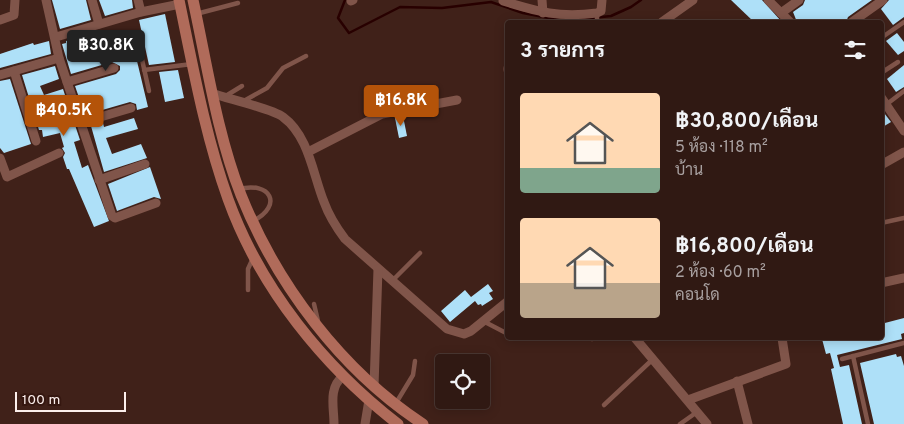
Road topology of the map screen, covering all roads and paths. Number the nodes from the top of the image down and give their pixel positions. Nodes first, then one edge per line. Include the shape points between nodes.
1 (15, 0) edge
2 (46, 0) edge
3 (92, 0) edge
4 (138, 0) edge
5 (193, 0) edge
6 (542, 0) edge
7 (602, 0) edge
8 (693, 0) edge
9 (768, 0) edge
10 (798, 0) edge
11 (883, 0) edge
12 (503, 1) dead end
13 (180, 2) edge
14 (238, 4) dead end
15 (141, 12) dead end
16 (543, 13) junction
17 (781, 13) junction
18 (196, 14) junction
19 (597, 18) edge
20 (0, 20) edge
21 (665, 20) edge
22 (788, 20) edge
23 (855, 20) edge
24 (904, 22) edge
25 (99, 24) dead end
26 (884, 36) edge
27 (56, 37) junction
28 (137, 37) dead end
29 (306, 56) dead end
30 (59, 58) junction
31 (898, 62) dead end
32 (194, 64) junction
33 (114, 68) dead end
34 (144, 70) junction
35 (14, 71) junction
36 (884, 71) edge
37 (0, 75) edge
38 (67, 82) junction
39 (242, 86) dead end
40 (149, 91) dead end
41 (904, 91) edge
42 (219, 96) junction
43 (458, 100) dead end
44 (884, 101) edge
45 (240, 102) junction
46 (131, 108) dead end
47 (80, 123) junction
48 (904, 131) edge
49 (36, 140) dead end
50 (308, 152) junction
51 (904, 152) edge
52 (59, 153) dead end
53 (0, 158) edge
54 (884, 163) edge
55 (144, 164) dead end
56 (99, 180) junction
57 (239, 189) junction
58 (156, 203) dead end
59 (904, 218) edge
60 (253, 221) junction
61 (884, 222) edge
62 (420, 253) dead end
63 (255, 256) junction
64 (378, 269) junction
65 (904, 278) edge
66 (392, 280) junction
67 (884, 282) edge
68 (248, 290) dead end
69 (505, 303) edge
70 (314, 304) dead end
71 (483, 321) junction
72 (318, 325) junction
73 (505, 332) edge
74 (637, 340) edge
75 (782, 340) edge
76 (904, 343) edge
77 (853, 356) junction
78 (654, 359) junction
79 (842, 359) dead end
80 (415, 361) dead end
81 (343, 376) junction
82 (737, 381) junction
83 (374, 386) junction
84 (369, 400) junction
85 (688, 400) junction
86 (396, 404) junction
87 (604, 405) dead end
88 (698, 412) junction
89 (334, 424) edge
90 (364, 424) edge
91 (398, 424) edge
92 (423, 424) edge
93 (680, 424) edge
94 (707, 424) edge
95 (748, 424) edge
96 (868, 424) edge

1 - 20 street via 14,15
2 - 27 street
3 - 25 street
4 - 15 street
5 - 18 main road
6 - 16 street
7 - 19 street
8 - 21 street
9 - 17 street
10 - 17 street
11 - 23 street
12 - 16 street
13 - 27 street
13 - 32 main road
14 - 18 lane
16 - 19 street
17 - 22 street
18 - 42 main road
24 - 26 lane
27 - 30 street
28 - 34 lane
29 - 45 lane via 283,68 267,88
30 - 35 street
30 - 38 street
31 - 36 lane
32 - 34 lane
32 - 63 main road via 204,117 228,200
33 - 38 street
34 - 40 lane
35 - 37 street
35 - 49 street
38 - 47 street
39 - 42 lane
41 - 44 lane
42 - 45 street
42 - 57 main road via 225,143
43 - 50 street via 382,114
44 - 48 street
45 - 50 street via 282,116 293,126
46 - 47 street
47 - 56 street
50 - 64 street via 334,225
51 - 54 street
52 - 53 street via 7,178
55 - 56 street
56 - 58 street via 115,218
57 - 60 main road
57 - 60 lane via 259,188 271,198 271,207 266,215
59 - 61 lane
60 - 72 main road via 290,287
62 - 66 lane
63 - 68 lane via 248,269
63 - 81 main road via 288,311
64 - 66 street
64 - 83 street
65 - 67 street
66 - 71 street via 447,329 464,334
69 - 71 street
70 - 72 lane
71 - 73 lane
72 - 83 main road
74 - 78 street
75 - 82 street via 786,364
76 - 77 lane
77 - 79 lane
77 - 96 lane
78 - 85 street
78 - 87 lane
80 - 86 lane via 413,375
81 - 84 main road
81 - 89 street via 333,388
82 - 85 street
82 - 95 street
83 - 86 main road
84 - 90 street
84 - 91 main road
85 - 88 street
86 - 92 main road
88 - 93 lane
88 - 94 street

